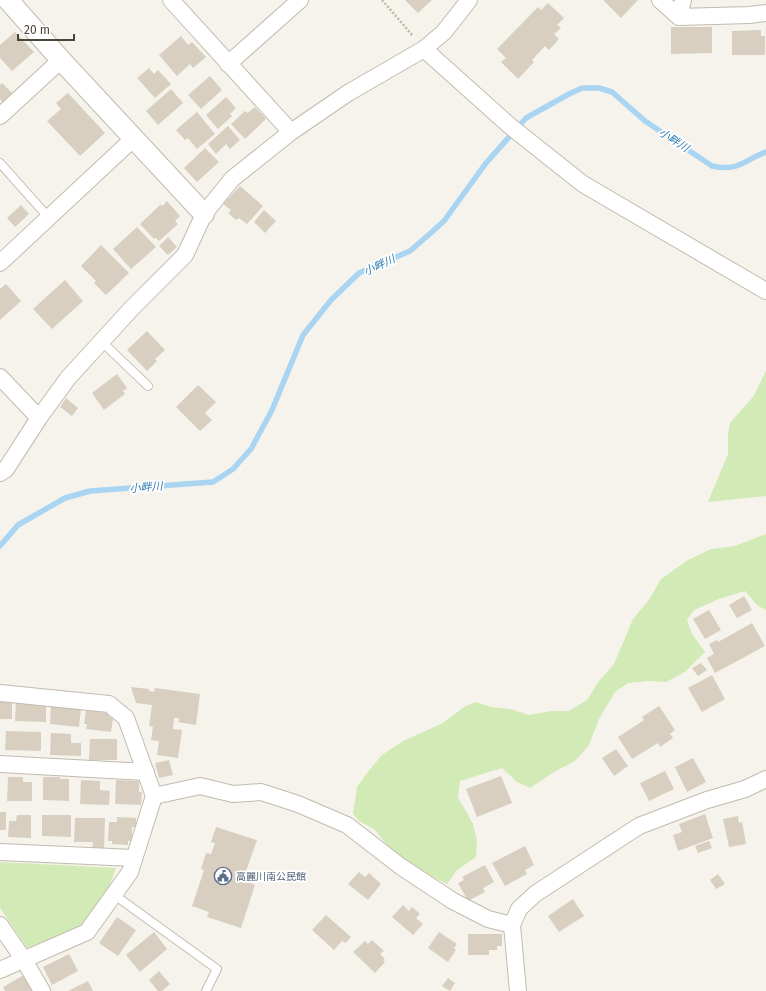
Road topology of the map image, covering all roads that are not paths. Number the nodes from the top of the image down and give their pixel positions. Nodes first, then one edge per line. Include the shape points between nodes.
1 (8, 0) edge
2 (171, 0) edge
3 (300, 0) edge
4 (469, 0) edge
5 (660, 0) edge
6 (683, 0) edge
7 (766, 13) edge
8 (679, 17) junction
9 (424, 49) junction
10 (61, 60) junction
11 (228, 64) junction
12 (0, 116) edge
13 (291, 132) junction
14 (134, 138) junction
15 (0, 163) edge
16 (204, 214) junction
17 (49, 218) junction
18 (0, 263) edge
19 (766, 291) edge
20 (101, 341) junction
21 (0, 377) edge
22 (148, 386) dead end
23 (39, 418) junction
24 (0, 473) edge
25 (0, 693) edge
26 (0, 764) edge
27 (146, 772) junction
28 (766, 779) edge
29 (154, 796) junction
30 (0, 852) edge
31 (134, 858) junction
32 (113, 894) junction
33 (0, 925) edge
34 (512, 925) junction
35 (24, 960) junction
36 (0, 970) edge
37 (42, 991) edge
38 (206, 991) edge
39 (518, 991) edge

1 - 10 street
2 - 11 street
3 - 11 street
4 - 9 street via 444,32
5 - 8 street
6 - 8 street
7 - 8 street
9 - 13 street via 348,92
9 - 19 street via 524,138 583,184
10 - 12 street
10 - 14 street
11 - 13 street
13 - 16 street via 232,179
14 - 16 street
14 - 17 street
15 - 17 lane
16 - 20 street via 185,255
17 - 18 street
20 - 22 lane
20 - 23 street via 68,378
21 - 23 street
23 - 24 street via 6,469
25 - 27 street via 109,704 126,718
26 - 27 street
27 - 29 street
28 - 34 street via 745,789 707,800 639,826 535,894 520,909
29 - 31 street
29 - 34 street via 200,786 233,794 261,792 298,804 346,825 400,866 453,901 488,919
30 - 31 street
31 - 32 street via 130,872
32 - 35 street via 87,932
32 - 38 lane via 217,968
33 - 35 street
34 - 39 street
35 - 36 street
35 - 37 street

